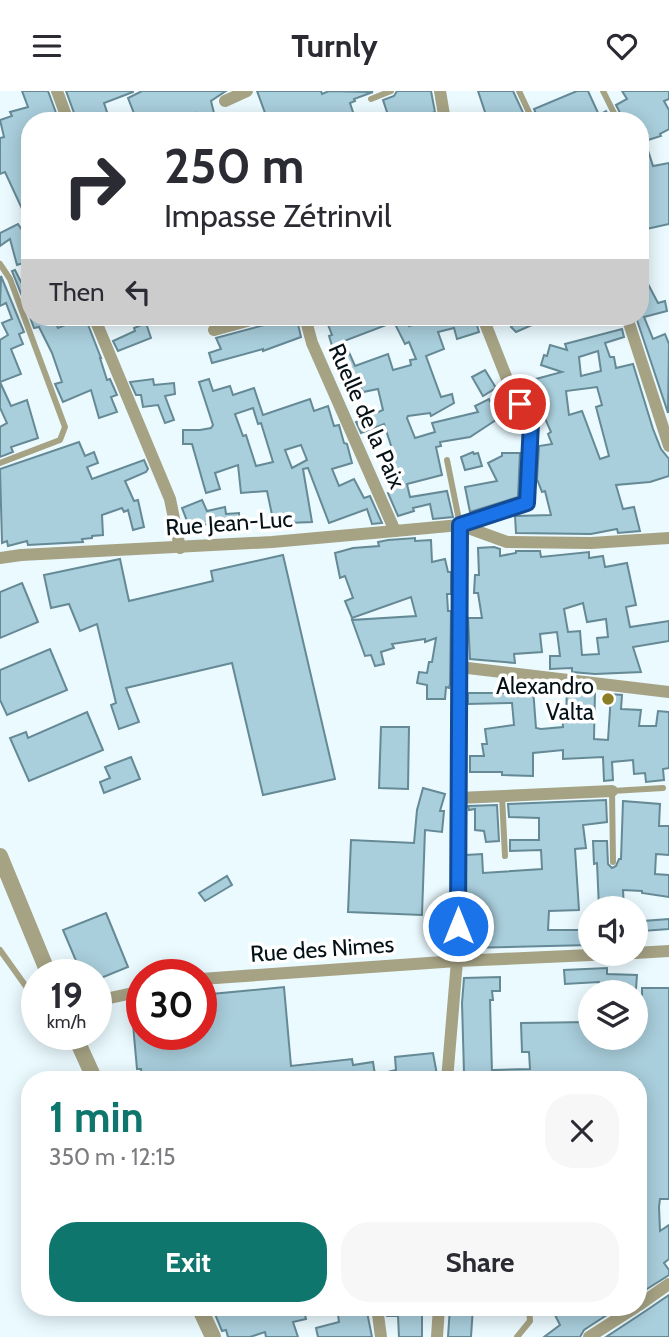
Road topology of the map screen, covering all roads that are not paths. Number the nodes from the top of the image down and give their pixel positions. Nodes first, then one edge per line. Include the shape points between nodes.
1 (57, 91) edge
2 (247, 91) edge
3 (391, 91) edge
4 (440, 91) edge
5 (519, 91) edge
6 (603, 91) edge
7 (372, 99) dead end
8 (225, 101) dead end
9 (65, 112) edge
10 (444, 112) edge
11 (529, 112) edge
12 (614, 112) edge
13 (0, 264) edge
14 (21, 309) edge
15 (27, 326) edge
16 (101, 326) edge
17 (229, 326) edge
18 (307, 326) edge
19 (486, 326) edge
20 (630, 326) edge
21 (214, 330) dead end
22 (669, 446) edge
23 (447, 460) dead end
24 (0, 463) edge
25 (460, 525) junction
26 (395, 531) junction
27 (669, 538) edge
28 (180, 548) junction
29 (0, 558) edge
30 (459, 667) junction
31 (669, 692) edge
32 (663, 788) dead end
33 (612, 791) junction
34 (502, 796) junction
35 (458, 798) junction
36 (0, 856) edge
37 (505, 856) dead end
38 (613, 862) dead end
39 (0, 950) edge
40 (669, 951) edge
41 (648, 952) edge
42 (578, 956) edge
43 (42, 959) edge
44 (457, 961) junction
45 (217, 978) edge
46 (21, 979) edge
47 (81, 1050) edge
48 (90, 1071) edge
49 (448, 1071) edge
50 (669, 1285) edge
51 (647, 1299) edge
52 (203, 1316) edge
53 (378, 1316) edge
54 (438, 1316) edge
55 (530, 1316) edge
56 (622, 1316) edge
57 (212, 1337) edge
58 (381, 1337) edge
59 (437, 1337) edge
60 (517, 1337) edge
61 (589, 1337) edge

1 - 9 street
2 - 8 street
3 - 7 lane
4 - 10 street
5 - 11 lane
6 - 12 lane
13 - 14 lane
15 - 24 lane via 65,427 60,440
16 - 28 street via 170,499
17 - 21 street
18 - 26 street, Ruelle de la Paix
19 - 25 street via 509,384 531,423 527,503
20 - 22 street
23 - 25 lane
25 - 26 street, Rue Jean-Luc
25 - 27 street via 507,542
25 - 30 street
26 - 28 street, Rue Jean-Luc
28 - 29 street, Rue Jean-Luc
30 - 31 street
30 - 35 street
32 - 33 lane
33 - 34 street
33 - 38 lane
34 - 35 street
34 - 37 lane
35 - 44 street
36 - 43 street
39 - 46 lane
40 - 41 street
42 - 44 street, Rue des Nimes
44 - 45 street, Rue des Nimes
44 - 49 street
47 - 48 street
50 - 51 street
52 - 57 street
53 - 58 street
54 - 59 street
55 - 60 lane
56 - 61 street

